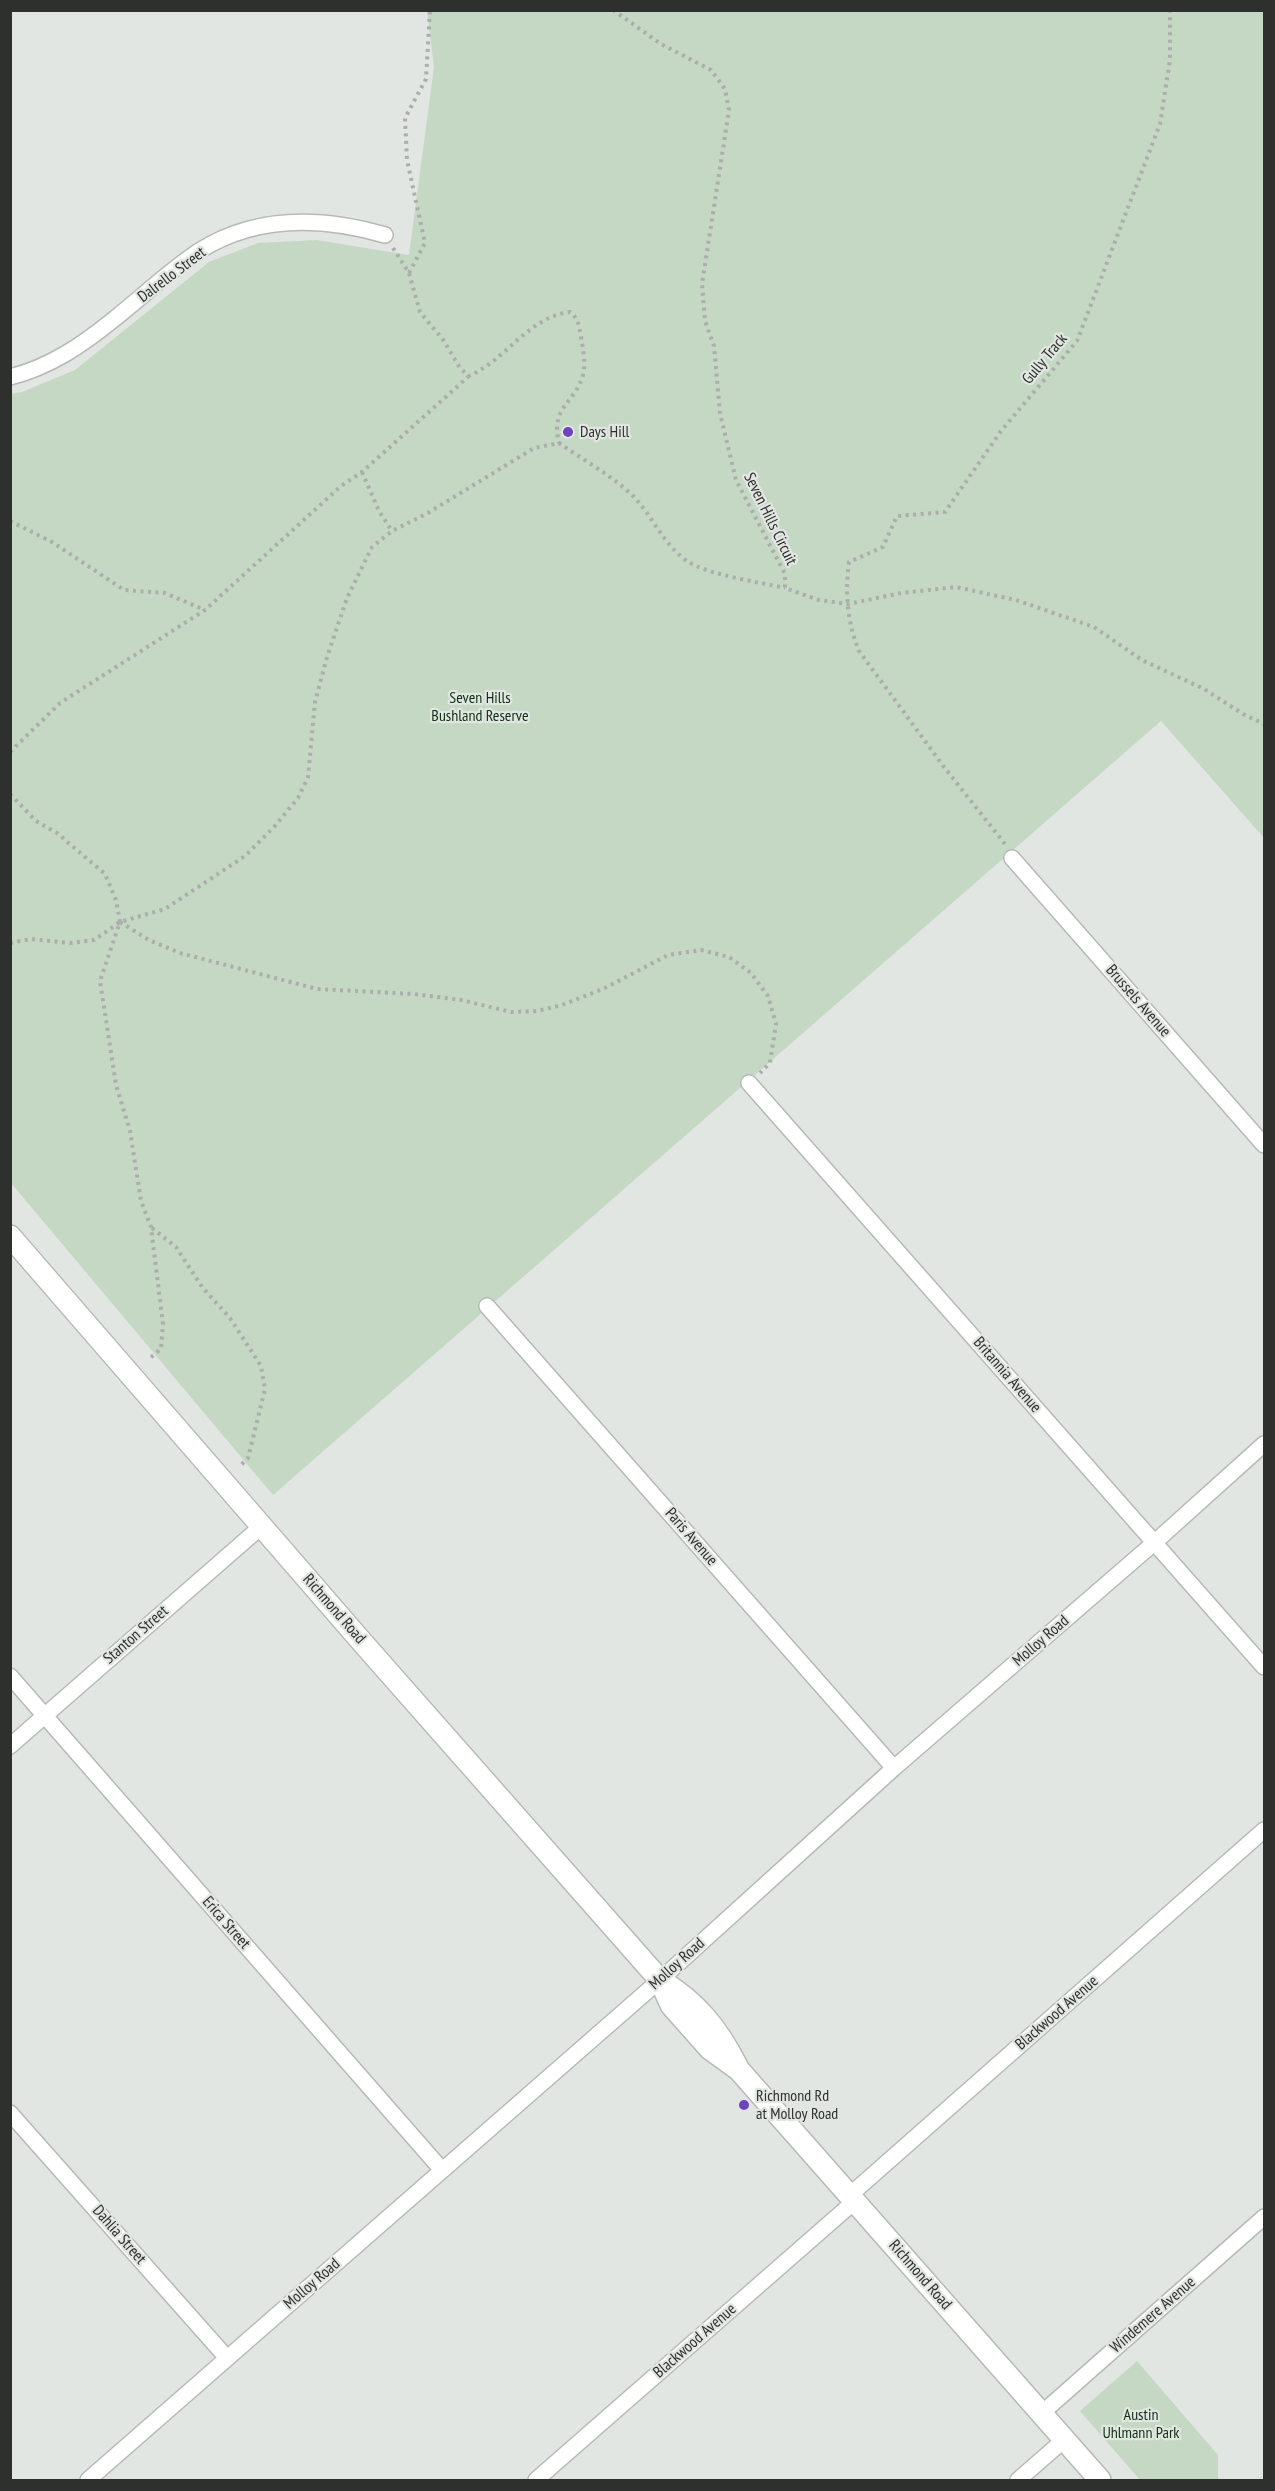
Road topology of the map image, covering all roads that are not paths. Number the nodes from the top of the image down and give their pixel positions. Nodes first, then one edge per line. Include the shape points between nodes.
1 (385, 235) road end
2 (10, 377) edge
3 (1012, 858) road end
4 (749, 1083) road end
5 (1264, 1145) edge
6 (10, 1236) edge
7 (487, 1306) dead end
8 (1264, 1444) edge
9 (263, 1526) junction
10 (1155, 1542) junction
11 (1264, 1667) edge
12 (10, 1676) edge
13 (45, 1715) junction
14 (10, 1746) edge
15 (894, 1768) junction
16 (1264, 1830) edge
17 (660, 1980) junction
18 (10, 2113) edge
19 (442, 2170) junction
20 (852, 2198) junction
21 (1264, 2217) edge
22 (227, 2358) junction
23 (1042, 2414) junction
24 (1064, 2440) junction
25 (88, 2481) edge
26 (536, 2481) edge
27 (1018, 2481) edge
28 (1100, 2481) edge

1 - 2 street, Dalrello Street via 320,222 273,224 235,232 199,251 78,348 33,372
3 - 5 street, Brussels Avenue
4 - 10 street, Britannia Avenue
6 - 9 main road, Richmond Road
7 - 15 street, Paris Avenue
8 - 10 street, Molloy Road
9 - 13 street, Stanton Street
9 - 17 main road, Richmond Road
10 - 11 street, Britannia Avenue
10 - 15 street, Molloy Road
12 - 13 street, Erica Street
13 - 14 street, Stanton Street
13 - 19 street, Erica Street
15 - 17 street, Molloy Road
16 - 20 street, Blackwood Avenue
17 - 19 street, Molloy Road
17 - 20 main road, Richmond Road via 683,1993 703,2015 723,2038 739,2070
18 - 22 street, Dahlia Street
19 - 22 street, Molloy Road
20 - 23 main road, Richmond Road
20 - 26 street, Blackwood Avenue
21 - 23 street, Windemere Avenue
22 - 25 street, Molloy Road
23 - 24 main road, Richmond Road
24 - 27 street
24 - 28 main road, Richmond Road

